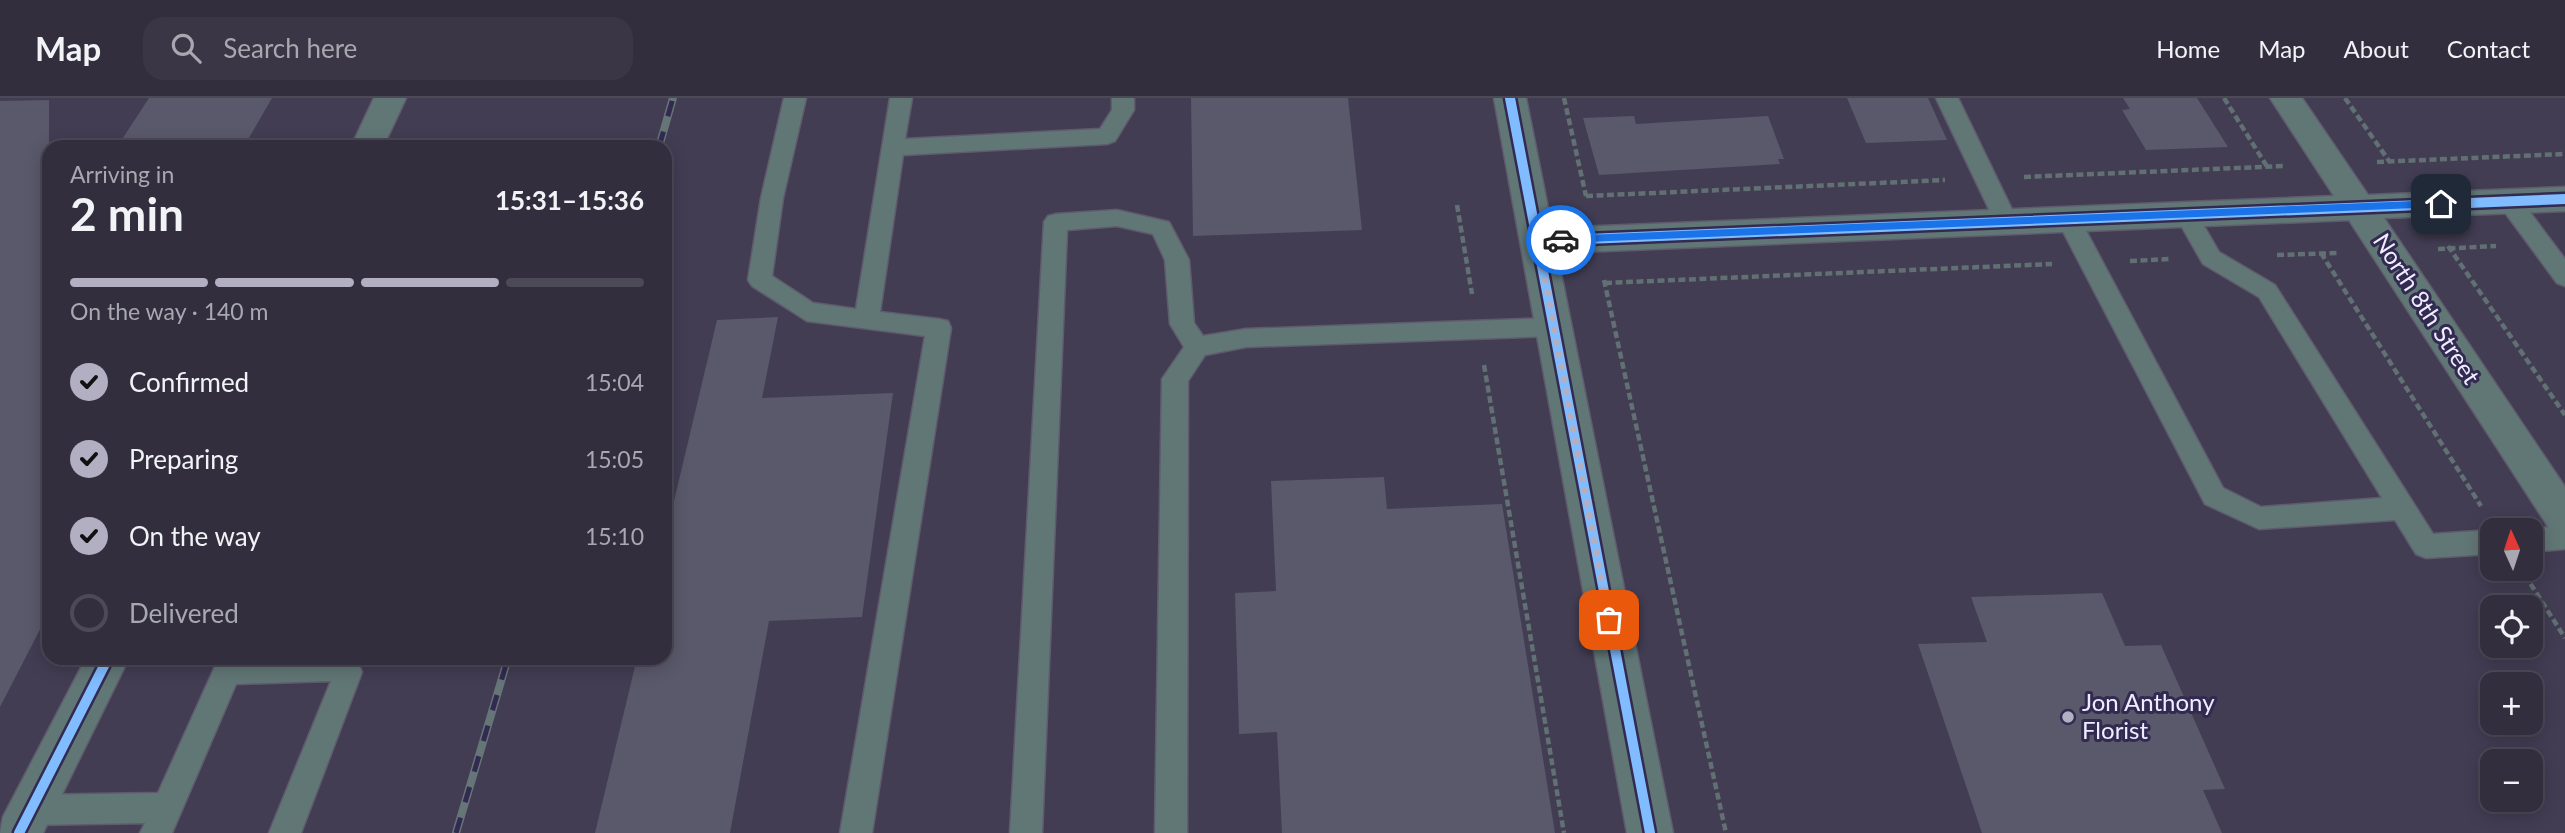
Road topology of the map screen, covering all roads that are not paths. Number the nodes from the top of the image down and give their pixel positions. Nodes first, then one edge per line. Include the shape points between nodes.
1 (390, 98) edge
2 (795, 98) edge
3 (901, 98) edge
4 (1123, 98) edge
5 (1510, 98) edge
6 (1947, 98) edge
7 (2286, 98) edge
8 (370, 140) edge
9 (893, 148) junction
10 (2565, 199) edge
11 (2509, 201) junction
12 (2358, 206) junction
13 (2185, 213) junction
14 (2067, 218) junction
15 (2006, 222) junction
16 (1538, 241) junction
17 (2565, 277) edge
18 (867, 319) junction
19 (1552, 327) junction
20 (1197, 347) junction
21 (2402, 508) junction
22 (2565, 519) edge
23 (2565, 537) edge
24 (2543, 539) edge
25 (2480, 543) edge
26 (104, 665) edge
27 (161, 820) edge
28 (24, 821) edge
29 (285, 833) edge
30 (856, 833) edge
31 (1026, 833) edge
32 (1171, 833) edge
33 (1650, 833) edge

1 - 8 street
2 - 18 lane via 772,198 760,280 807,312
3 - 9 lane
4 - 9 lane via 1123,110 1107,136
5 - 16 street
6 - 15 lane
7 - 12 street, North 8th Street
9 - 18 lane
10 - 11 street
11 - 12 street
11 - 17 lane
12 - 13 street
12 - 22 street, North 8th Street
13 - 14 street
13 - 21 lane via 2211,258 2267,291
14 - 15 street
14 - 21 lane via 2214,496 2259,518
15 - 16 street
16 - 19 street
18 - 30 lane via 939,328
19 - 20 lane via 1246,338
19 - 33 street
20 - 31 lane via 1182,324 1177,260 1161,228 1117,218 1056,222
20 - 32 lane via 1175,379
21 - 25 lane via 2426,547
23 - 24 lane
26 - 28 street
27 - 28 lane
27 - 29 lane via 228,671 342,668 348,672 346,681

